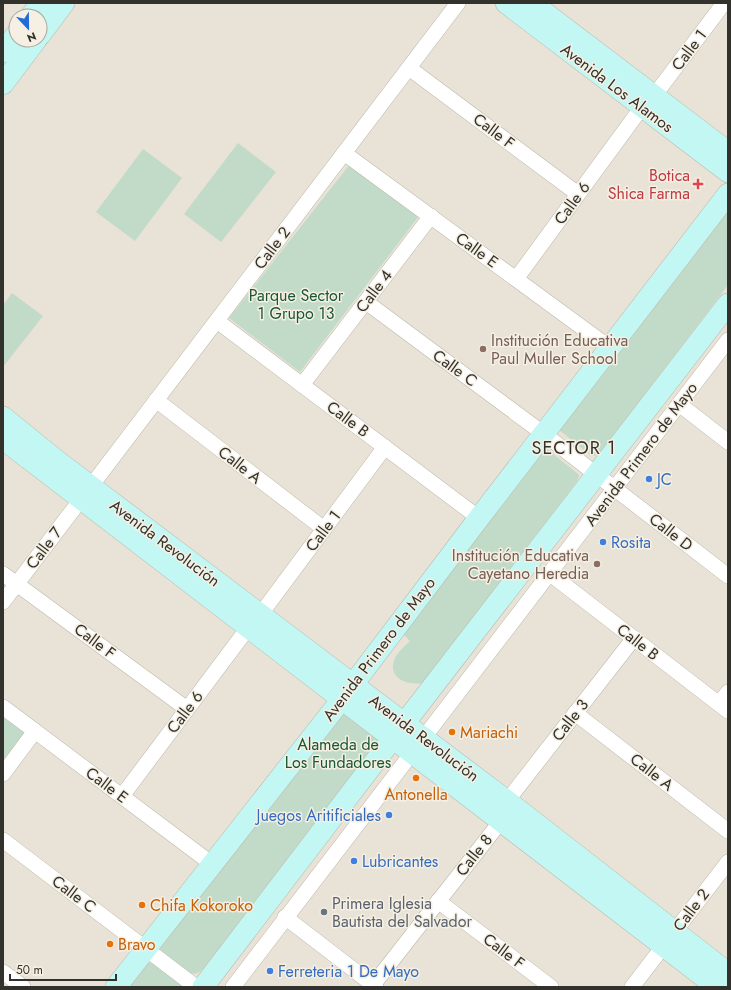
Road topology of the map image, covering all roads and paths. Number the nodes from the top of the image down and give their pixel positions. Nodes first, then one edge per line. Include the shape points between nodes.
1 (64, 3) edge
2 (458, 3) edge
3 (506, 3) edge
4 (532, 3) edge
5 (721, 4) edge
6 (48, 24) edge
7 (30, 48) edge
8 (409, 68) junction
9 (3, 84) edge
10 (648, 102) junction
11 (728, 152) edge
12 (344, 153) junction
13 (728, 172) edge
14 (578, 194) junction
15 (728, 194) edge
16 (431, 216) junction
17 (516, 279) junction
18 (366, 302) junction
19 (728, 304) edge
20 (217, 321) junction
21 (728, 340) edge
22 (610, 348) junction
23 (302, 385) junction
24 (156, 400) junction
25 (679, 404) junction
26 (3, 417) edge
27 (544, 434) junction
28 (3, 439) edge
29 (728, 442) edge
30 (385, 448) junction
31 (596, 474) junction
32 (615, 489) junction
33 (86, 493) junction
34 (479, 518) junction
35 (324, 530) junction
36 (549, 573) junction
37 (3, 574) edge
38 (728, 576) edge
39 (17, 584) junction
40 (3, 602) edge
41 (254, 621) junction
42 (634, 638) junction
43 (347, 692) junction
44 (728, 692) edge
45 (3, 707) edge
46 (723, 708) edge
47 (186, 709) junction
48 (575, 713) junction
49 (36, 731) junction
50 (398, 731) junction
51 (417, 745) junction
52 (3, 774) edge
53 (122, 796) junction
54 (507, 801) junction
55 (501, 821) junction
56 (728, 831) edge
57 (3, 840) edge
58 (728, 862) edge
59 (212, 864) junction
60 (438, 901) junction
61 (285, 918) junction
62 (669, 939) junction
63 (145, 949) junction
64 (3, 972) edge
65 (728, 973) edge
66 (375, 986) edge
67 (23, 987) edge
68 (116, 987) edge
69 (196, 987) edge
70 (203, 987) edge
71 (233, 987) edge
72 (551, 987) edge
73 (632, 987) edge
74 (717, 987) edge

1 - 6 main road
2 - 8 street, Calle 2
3 - 10 main road, Avenida Los Alamos
4 - 10 main road, Avenida Los Alamos
5 - 10 street, Calle 1
7 - 9 main road
8 - 12 street, Calle 2
8 - 14 street, Calle F
10 - 11 main road, Avenida Los Alamos
10 - 13 main road, Avenida Los Alamos
10 - 14 street, Calle 6
12 - 16 street, Calle E
12 - 20 street, Calle 2
14 - 17 street, Calle 6
15 - 22 main road, Avenida Primero de Mayo
16 - 17 street, Calle E
16 - 18 street, Calle 4
17 - 22 street, Calle E
18 - 23 street, Calle 4
18 - 27 street, Calle C
19 - 31 main road, Avenida Primero de Mayo
20 - 23 street, Calle B
20 - 24 street, Calle 2
21 - 25 street, Avenida Primero de Mayo
22 - 27 main road, Avenida Primero de Mayo
23 - 30 street, Calle B
24 - 33 street, Calle 2
24 - 35 street, Calle A
25 - 29 street
25 - 32 street, Avenida Primero de Mayo
26 - 33 main road, Avenida Revolución via 56,460
27 - 31 street, Calle C
27 - 34 main road, Avenida Primero de Mayo
28 - 33 main road, Avenida Revolución
30 - 34 street, Calle B
30 - 35 street, Calle 1
31 - 32 street, Calle D
31 - 50 main road, Avenida Primero de Mayo
32 - 36 street, Avenida Primero de Mayo
32 - 38 street, Calle D
33 - 39 street, Calle 7
33 - 41 main road, Avenida Revolución
34 - 43 main road, Avenida Primero de Mayo
35 - 41 street, Calle 1
36 - 42 street, Calle B
36 - 51 street, Avenida Primero de Mayo
37 - 39 street, Calle F
39 - 40 street, Calle 7
39 - 47 street, Calle F
41 - 43 main road, Avenida Revolución
41 - 47 street, Calle 6
42 - 46 street, Calle B
42 - 48 street, Calle 3
43 - 50 main road, Avenida Revolución
43 - 59 main road, Avenida Primero de Mayo
44 - 46 street
45 - 49 street, Calle E
47 - 53 street, Calle 6
48 - 54 street, Calle 3
48 - 56 street, Calle A
49 - 52 street
49 - 53 street, Calle E
50 - 51 main road, Avenida Revolución
50 - 70 main road, Avenida Primero de Mayo
51 - 54 main road, Avenida Revolución
51 - 55 main road, Avenida Revolución
51 - 61 street, Avenida Primero de Mayo
53 - 59 street, Calle E
54 - 62 main road, Avenida Revolución
55 - 60 street, Calle 8
55 - 62 main road, Avenida Revolución
57 - 63 street, Calle C
58 - 62 street, Calle 2
59 - 63 main road, Avenida Primero de Mayo
60 - 66 street, Calle 8
60 - 72 street, Calle F
61 - 66 street
61 - 71 street, Avenida Primero de Mayo
62 - 65 main road, Avenida Revolución
62 - 73 street
62 - 74 main road, Avenida Revolución
63 - 68 main road, Avenida Primero de Mayo
63 - 69 street, Calle C
64 - 67 street

